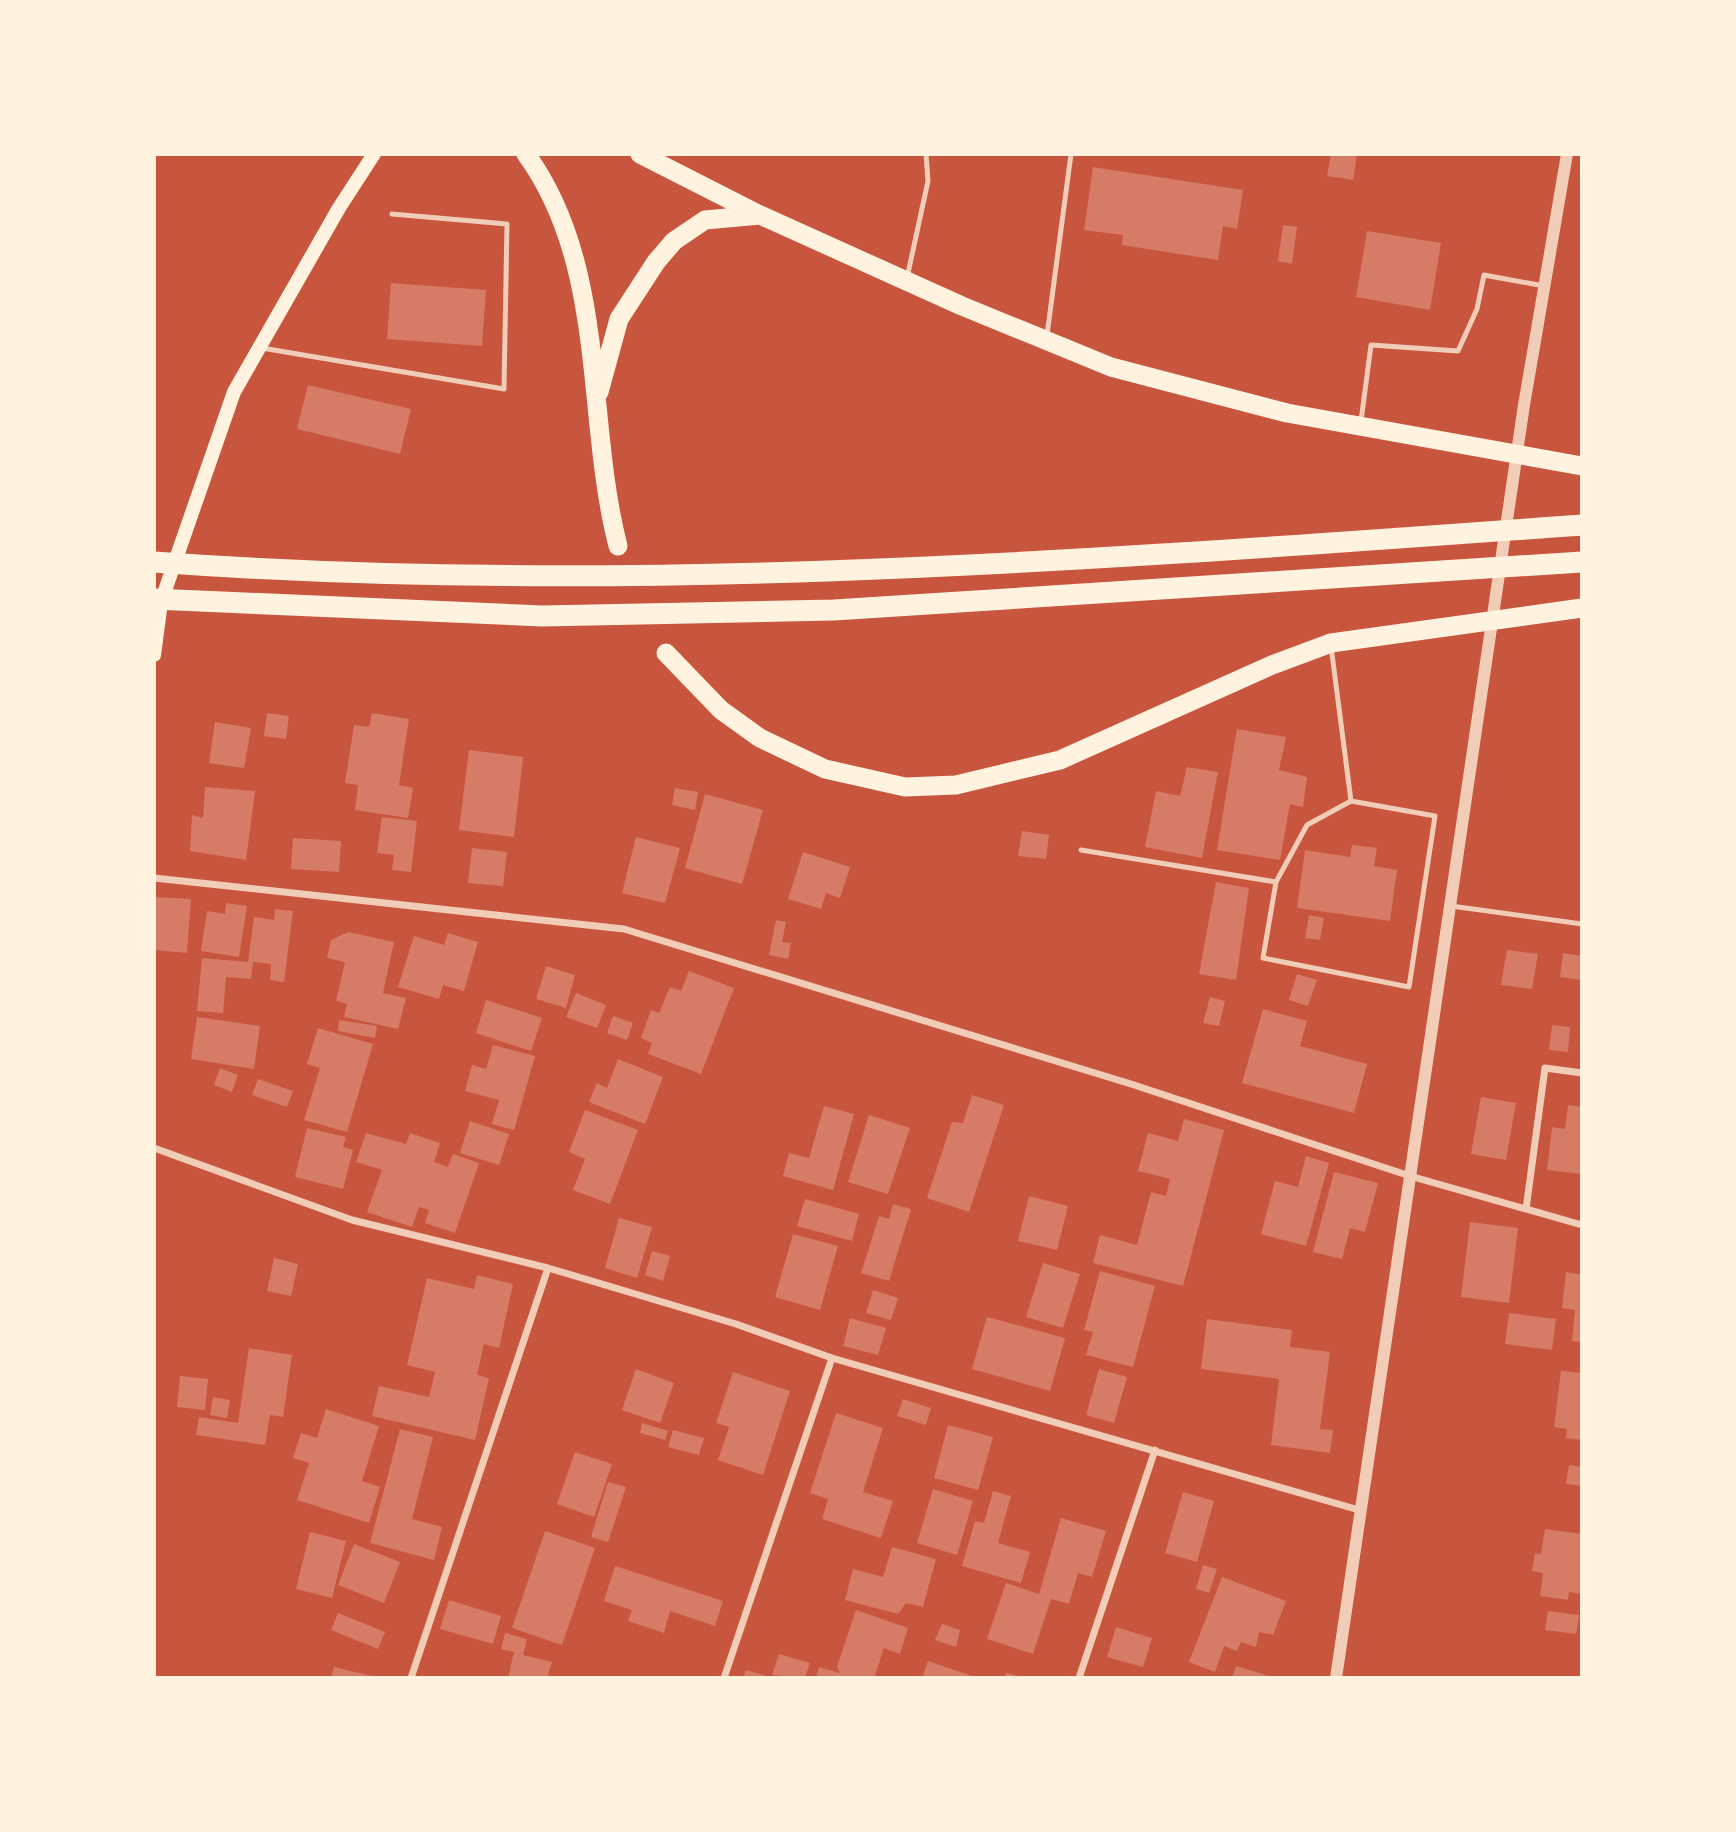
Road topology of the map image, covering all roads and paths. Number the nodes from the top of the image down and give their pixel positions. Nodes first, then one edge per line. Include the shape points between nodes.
1 (374, 154) edge
2 (526, 154) edge
3 (640, 154) edge
4 (926, 154) edge
5 (1071, 154) edge
6 (1567, 154) edge
7 (392, 214) dead end
8 (760, 215) junction
9 (906, 281) junction
10 (1545, 286) junction
11 (1046, 340) junction
12 (259, 348) junction
13 (597, 399) junction
14 (1360, 427) junction
15 (1518, 456) junction
16 (1582, 466) edge
17 (1582, 525) edge
18 (618, 546) dead end
19 (154, 562) edge
20 (1582, 562) edge
21 (154, 599) edge
22 (1582, 608) edge
23 (1495, 618) junction
24 (1331, 643) junction
25 (666, 653) dead end
26 (154, 655) edge
27 (1352, 801) junction
28 (1081, 850) dead end
29 (154, 878) edge
30 (1276, 881) junction
31 (1451, 906) junction
32 (1582, 924) edge
33 (1582, 1073) edge
34 (154, 1148) edge
35 (1410, 1176) junction
36 (1526, 1209) junction
37 (1582, 1225) edge
38 (548, 1268) junction
39 (832, 1358) junction
40 (1155, 1450) junction
41 (1359, 1510) junction
42 (411, 1678) edge
43 (724, 1678) edge
44 (1079, 1678) edge
45 (1336, 1678) edge

1 - 12 main road
2 - 13 highway via 565,227 582,292
3 - 8 highway
4 - 9 lane via 928,181
5 - 11 lane
6 - 10 street
7 - 12 lane via 507,224 505,389
8 - 9 highway
8 - 13 highway via 705,220 674,241 619,319
9 - 11 highway
10 - 14 lane via 1484,275 1477,309 1458,351 1371,345
10 - 15 street
11 - 14 highway via 1111,367
12 - 26 main road via 234,392 161,602
13 - 18 highway via 608,508
14 - 15 highway
15 - 16 highway
15 - 23 street
17 - 19 highway via 947,567 576,576 250,569
20 - 21 highway via 834,610 542,616
22 - 23 highway
23 - 24 highway
23 - 31 street
24 - 25 highway via 1272,664 1060,760 956,785 905,787 825,769 760,738 721,710
24 - 27 lane
27 - 30 lane via 1307,825
27 - 30 lane via 1435,816 1409,988 1263,958
28 - 30 lane
29 - 35 street via 625,929 1131,1084
31 - 32 lane
31 - 35 street
33 - 36 street via 1545,1068
34 - 38 street via 352,1220
35 - 36 street
35 - 41 street
36 - 37 street
38 - 39 street
38 - 42 street
39 - 40 street
39 - 43 street
40 - 41 street
40 - 44 street
41 - 45 street

